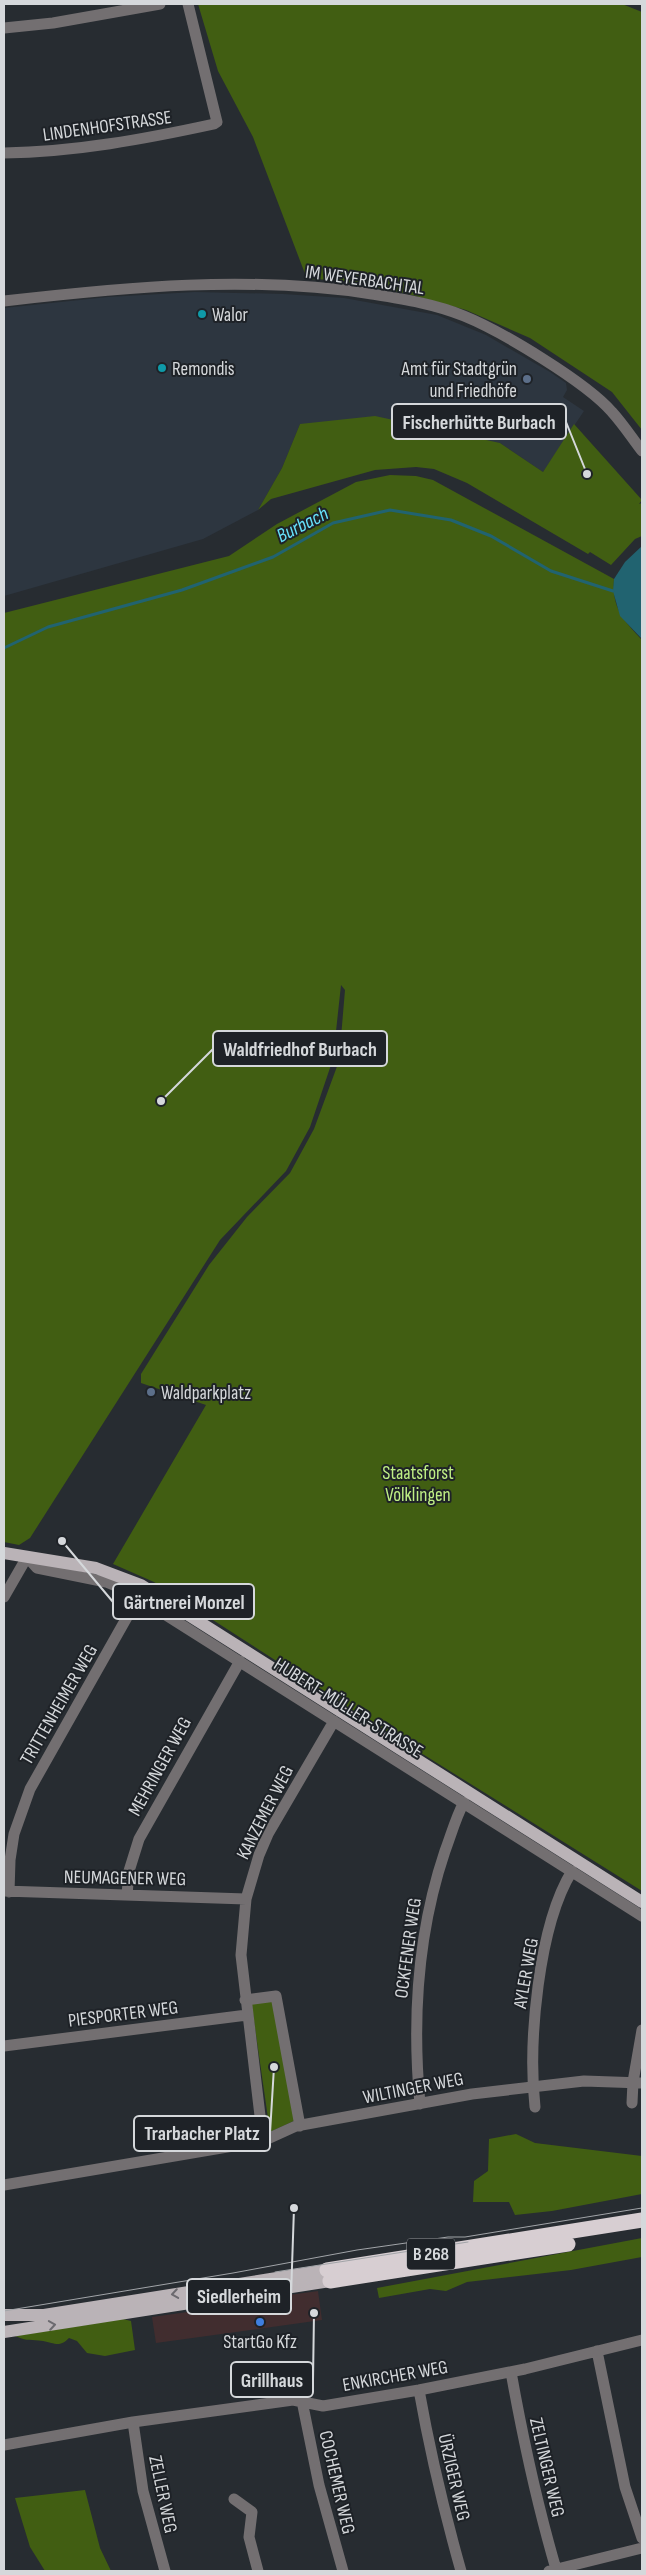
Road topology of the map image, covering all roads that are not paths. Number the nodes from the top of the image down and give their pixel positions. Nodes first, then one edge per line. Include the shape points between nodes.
1 (160, 4) edge
2 (188, 4) edge
3 (4, 28) edge
4 (4, 153) edge
5 (4, 302) edge
6 (642, 451) edge
7 (4, 1553) edge
8 (27, 1558) junction
9 (139, 1596) junction
10 (4, 1597) edge
11 (240, 1661) junction
12 (334, 1721) junction
13 (464, 1802) junction
14 (572, 1871) junction
15 (6, 1892) edge
16 (127, 1895) junction
17 (246, 1899) junction
18 (642, 1902) edge
19 (642, 1916) edge
20 (245, 2000) junction
21 (247, 2015) junction
22 (642, 2030) edge
23 (4, 2046) edge
24 (638, 2083) edge
25 (533, 2086) junction
26 (632, 2103) dead end
27 (420, 2104) junction
28 (535, 2107) dead end
29 (300, 2126) junction
30 (263, 2141) junction
31 (4, 2186) edge
32 (642, 2220) edge
33 (642, 2230) edge
34 (328, 2276) junction
35 (10, 2315) edge
36 (4, 2325) edge
37 (4, 2332) edge
38 (642, 2340) edge
39 (597, 2351) junction
40 (511, 2372) junction
41 (419, 2390) junction
42 (302, 2401) junction
43 (133, 2422) junction
44 (4, 2445) edge
45 (234, 2499) dead end
46 (642, 2538) edge
47 (642, 2548) edge
48 (553, 2570) edge
49 (166, 2571) edge
50 (258, 2571) edge
51 (343, 2571) edge
52 (462, 2571) edge

1 - 3 street via 53,24
2 - 4 street, LINDENHOFSTRASSE via 217,122 104,145
5 - 6 street, IM WEYERBACHTAL via 217,284 336,288 404,299 464,316 576,381 612,412
7 - 8 main road, HUBERT-MÜLLER-STRASSE
8 - 9 street, HUBERT-MÜLLER-STRASSE via 37,1568 106,1582
8 - 10 street
8 - 18 main road, HUBERT-MÜLLER-STRASSE via 96,1568 141,1585
9 - 11 street, HUBERT-MÜLLER-STRASSE
9 - 15 street, TRITTENHEIMER WEG via 30,1789 14,1834
11 - 12 street, HUBERT-MÜLLER-STRASSE
11 - 16 street, MEHRINGER WEG via 139,1839 129,1871
12 - 13 street, HUBERT-MÜLLER-STRASSE
12 - 17 street, KANZEMER WEG via 268,1834
13 - 14 street, HUBERT-MÜLLER-STRASSE
13 - 27 street, OCKFENER WEG via 435,1882 423,1934 416,2005
14 - 19 street, HUBERT-MÜLLER-STRASSE
14 - 25 street, AYLER WEG via 564,1885 542,1964 533,2038
15 - 16 street, NEUMAGENER WEG
16 - 17 street, NEUMAGENER WEG
17 - 20 street, KANZEMER WEG via 240,1954
20 - 21 street, KANZEMER WEG
20 - 29 street via 276,1996
21 - 23 street, PIESPORTER WEG
21 - 30 street, KANZEMER WEG
22 - 24 street
24 - 25 street, WILTINGER WEG via 584,2081
24 - 26 street
25 - 27 street, WILTINGER WEG
25 - 28 street
27 - 29 street, WILTINGER WEG
29 - 30 street, WILTINGER WEG
30 - 31 street, WILTINGER WEG
32 - 34 highway, B 268
33 - 34 highway, B 268
34 -> 35 main road, B 268 via 44,2315
37 -> 34 main road, B 268
35 - 36 main road, B 268 via 14,2322
38 - 39 street, ENKIRCHER WEG
39 - 40 street, ENKIRCHER WEG
39 - 46 street via 625,2487
40 - 41 street, ENKIRCHER WEG
40 - 48 street, ZELTINGER WEG via 532,2485
41 - 42 street, ENKIRCHER WEG via 323,2406
41 - 52 street, ÜRZIGER WEG via 433,2463
42 - 43 street, ENKIRCHER WEG
42 - 51 street, COCHEMER WEG via 319,2486
43 - 44 street, ENKIRCHER WEG
43 - 49 street, ZELLER WEG via 143,2491
45 - 50 street via 252,2512 249,2537
47 - 48 street

